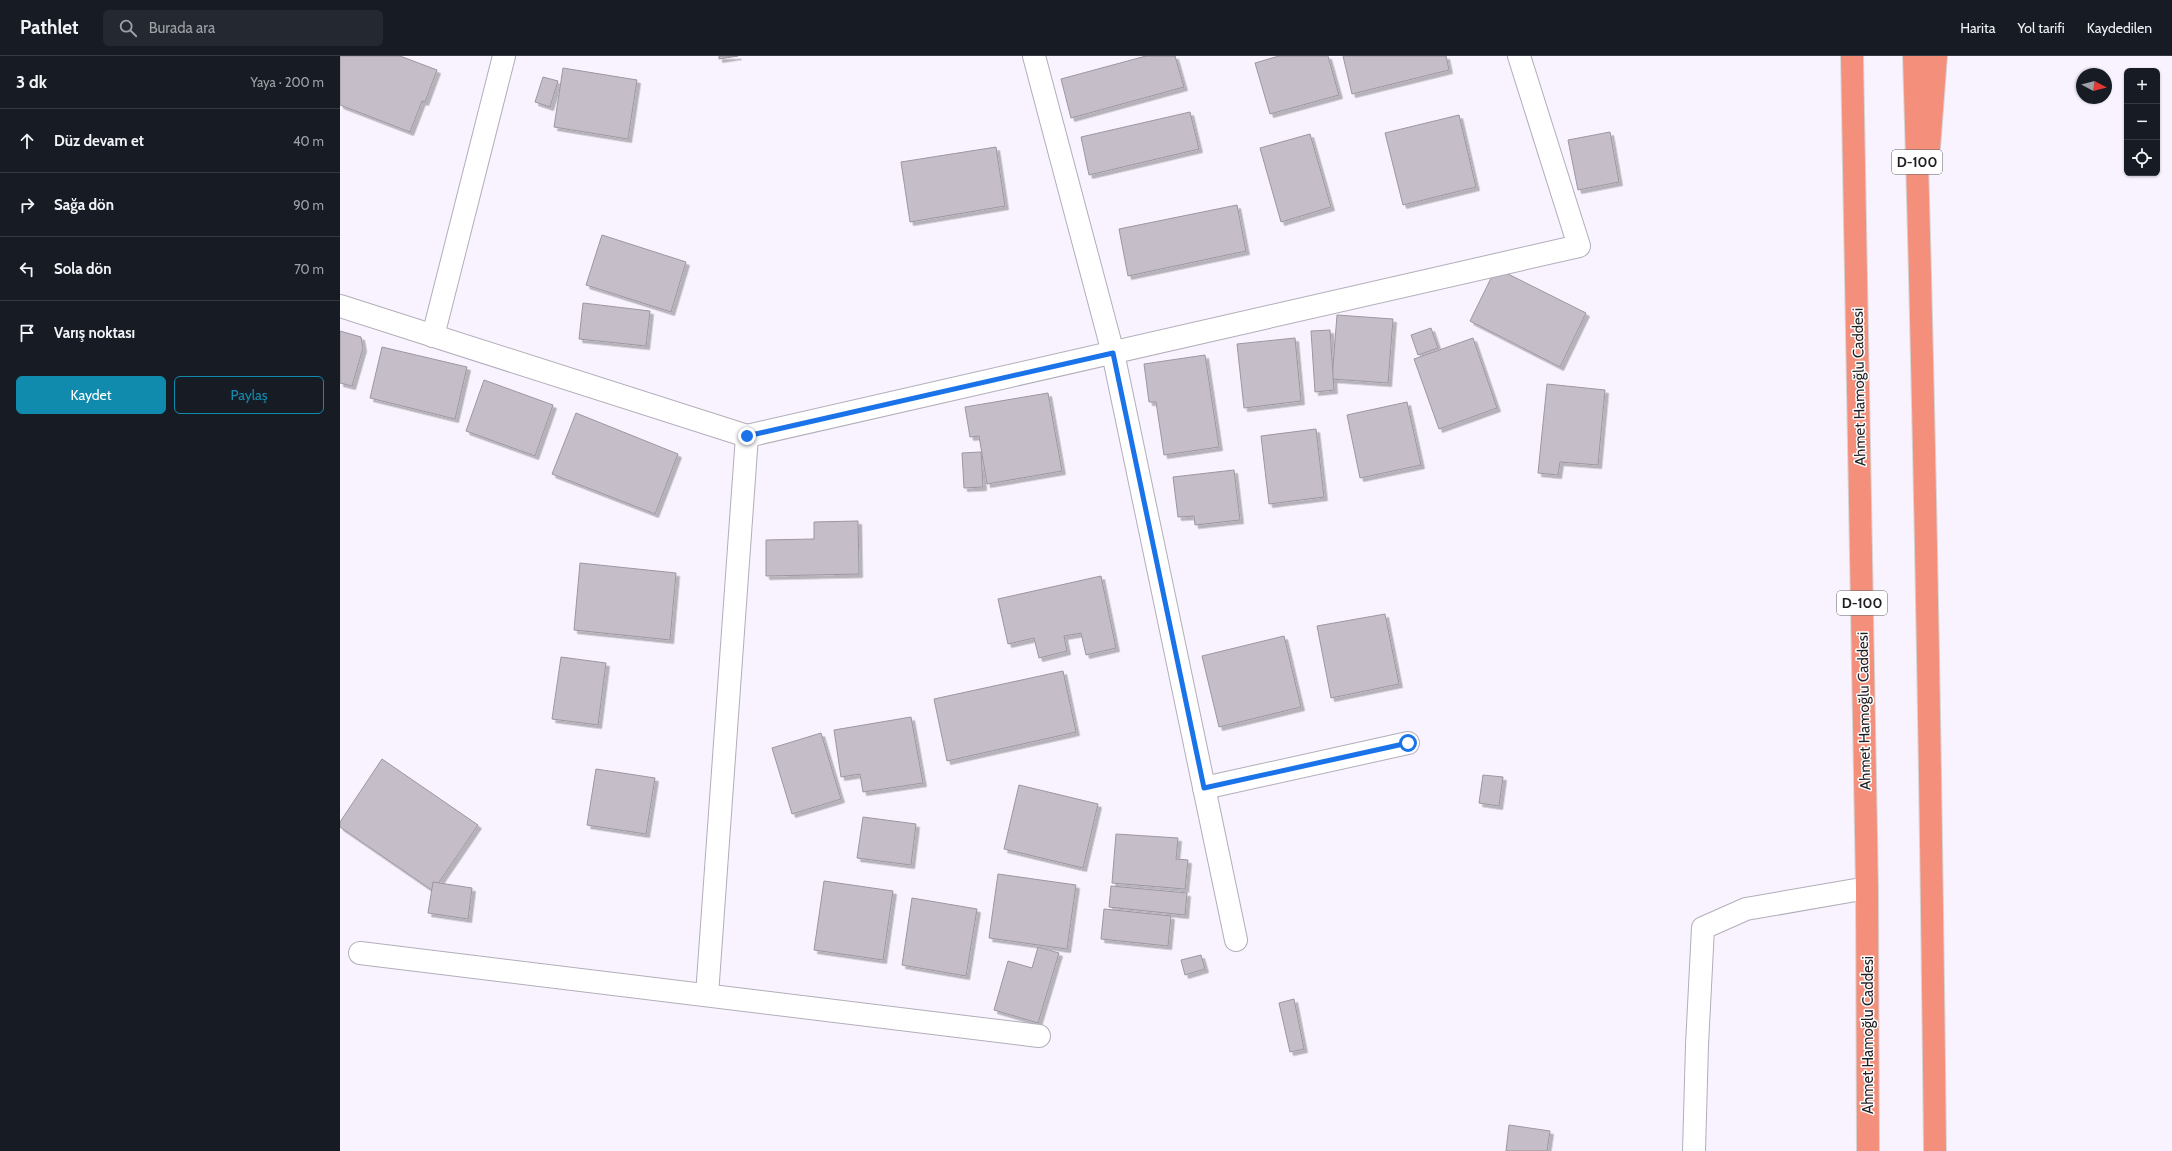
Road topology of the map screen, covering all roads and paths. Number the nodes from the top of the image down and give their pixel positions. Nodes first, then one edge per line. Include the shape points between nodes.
1 (504, 56) edge
2 (1034, 56) edge
3 (1519, 56) edge
4 (1852, 56) edge
5 (1914, 56) edge
6 (1936, 56) edge
7 (1920, 269) junction
8 (340, 306) edge
9 (433, 336) junction
10 (1113, 353) junction
11 (747, 436) junction
12 (1408, 743) dead end
13 (1204, 788) junction
14 (1867, 888) junction
15 (1236, 940) dead end
16 (360, 953) dead end
17 (707, 995) junction
18 (1039, 1036) dead end
19 (1694, 1151) edge
20 (1868, 1151) edge
21 (1935, 1151) edge

1 - 9 street
2 - 10 street
3 - 10 street via 1579,246
4 - 14 highway, Ahmet Hamoğlu Caddesi / D-100
5 - 7 highway, D-100
6 - 7 highway
7 - 21 highway, D-100
8 - 9 street
9 - 11 street
10 - 11 street
10 - 13 street
11 - 17 street
12 - 13 street
13 - 15 street
14 - 19 street via 1746,909 1703,928
14 - 20 highway, Ahmet Hamoğlu Caddesi / D-100
16 - 17 street
17 - 18 street

